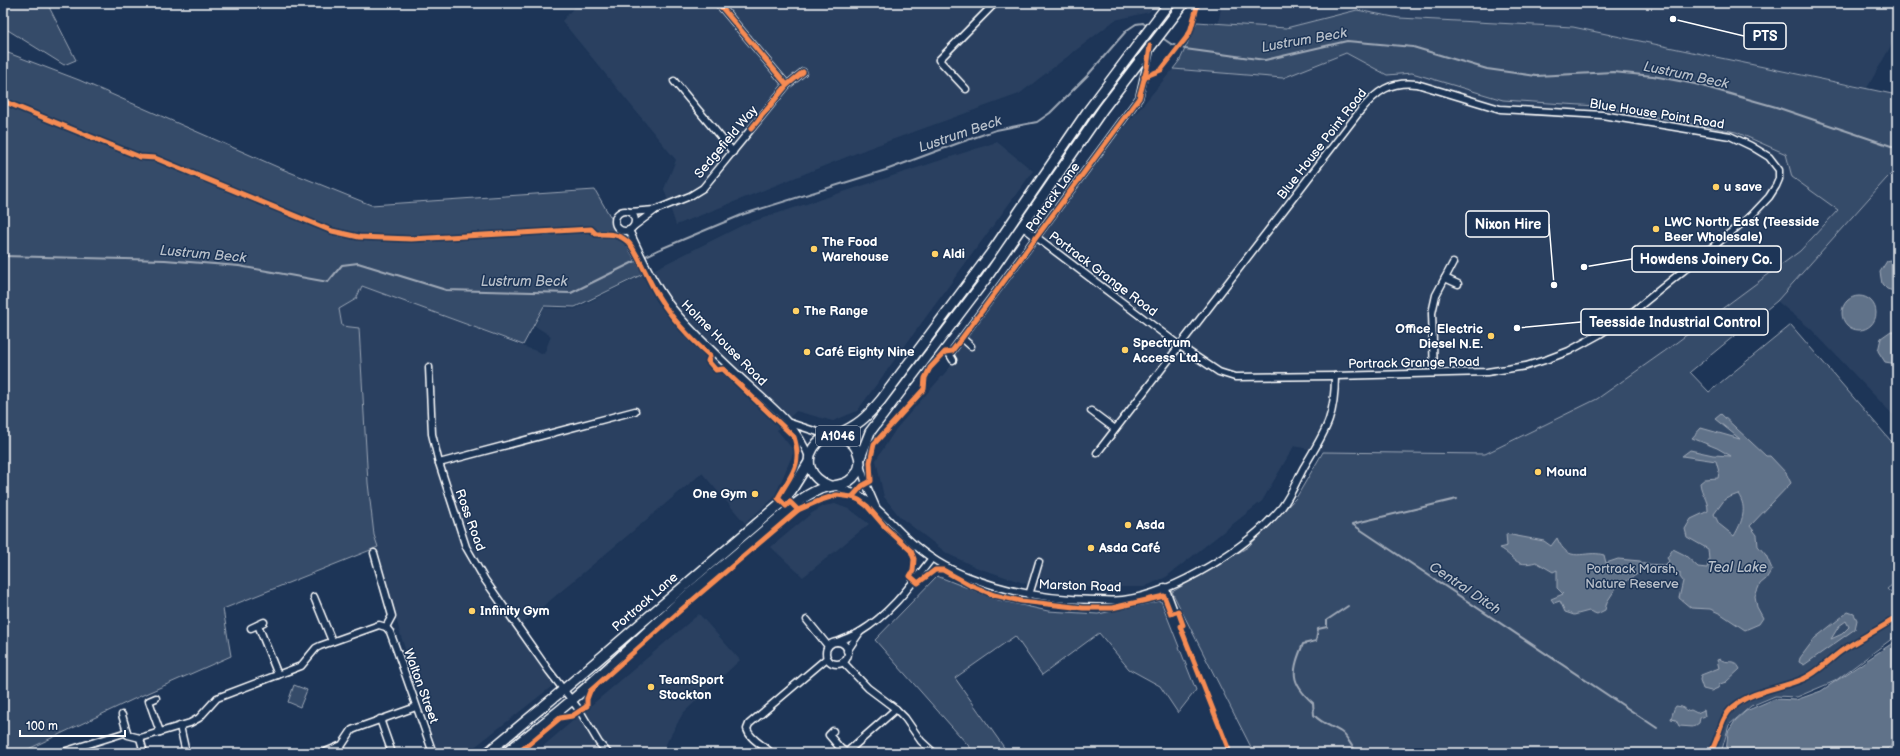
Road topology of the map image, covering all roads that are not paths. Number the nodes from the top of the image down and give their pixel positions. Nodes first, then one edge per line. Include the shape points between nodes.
1 (718, 3) edge
2 (995, 3) edge
3 (1169, 3) edge
4 (1184, 3) edge
5 (1152, 44) junction
6 (803, 72) dead end
7 (674, 81) dead end
8 (787, 85) junction
9 (966, 88) dead end
10 (733, 152) junction
11 (1779, 170) joint
12 (655, 210) junction
13 (630, 212) junction
14 (1023, 227) junction
15 (632, 228) junction
16 (1036, 238) junction
17 (1453, 263) dead end
18 (1445, 278) junction
19 (1458, 284) dead end
20 (962, 338) junction
21 (971, 346) dead end
22 (1180, 346) junction
23 (953, 360) dead end
24 (429, 367) dead end
25 (1434, 373) junction
26 (1335, 376) junction
27 (635, 411) dead end
28 (1091, 411) dead end
29 (790, 423) junction
30 (1115, 429) junction
31 (833, 436) junction
32 (1096, 453) dead end
33 (809, 460) junction
34 (860, 461) junction
35 (438, 463) junction
36 (833, 486) junction
37 (877, 508) junction
38 (374, 553) dead end
39 (932, 558) junction
40 (1038, 562) dead end
41 (1165, 587) junction
42 (1028, 595) junction
43 (314, 597) dead end
44 (1174, 611) dead end
45 (807, 620) dead end
46 (386, 627) junction
47 (251, 628) dead end
48 (860, 632) junction
49 (332, 642) junction
50 (837, 642) junction
51 (828, 646) junction
52 (847, 651) junction
53 (827, 658) junction
54 (843, 662) junction
55 (278, 675) junction
56 (564, 690) junction
57 (156, 698) dead end
58 (571, 700) junction
59 (416, 707) junction
60 (896, 709) junction
61 (122, 715) dead end
62 (380, 719) junction
63 (180, 726) junction
64 (833, 731) dead end
65 (127, 732) junction
66 (160, 732) junction
67 (140, 738) junction
68 (63, 752) dead end
69 (848, 752) edge
70 (144, 753) edge
71 (186, 753) edge
72 (324, 753) edge
73 (392, 753) edge
74 (433, 753) edge
75 (487, 753) edge
76 (506, 753) edge
77 (607, 753) edge
78 (771, 753) edge
79 (934, 753) edge

1 - 8 street
2 - 9 street via 939,60
3 - 31 main road, Portrack Lane / A1046 via 1087,112 991,253 881,400 854,427
4 - 5 main road, Portrack Lane / A1046
5 - 14 main road, Portrack Lane / A1046 via 1103,109
5 - 16 street, Portrack Lane via 1139,98
6 - 8 street, Sedgefield Way
7 - 10 street
8 - 10 street, Sedgefield Way
10 - 12 street, Sedgefield Way via 703,188
11 - 22 street, Blue House Point Road via 1769,157 1730,136 1602,114 1500,109 1417,84 1391,86 1376,93 1360,111
11 - 25 street, Portrack Grange Road via 1776,186 1752,215 1630,314 1600,334 1569,351 1526,366 1487,372
12 - 13 street, Sedgefield Way
12 - 15 street
13 - 15 street via 634,217
13 - 15 street via 621,212 615,220 618,228 624,231
14 - 16 street, Portrack Grange Road
14 - 34 main road, Portrack Lane / A1046 via 874,427 867,438
15 - 29 street, Holme House Road via 646,265 678,316
16 - 20 street, Portrack Lane
16 - 22 street, Portrack Grange Road
17 - 18 street
18 - 19 street
18 - 25 street via 1436,295 1432,313
20 - 21 street
20 - 23 street, Portrack Lane via 950,355
22 - 26 street, Portrack Grange Road via 1226,376
22 - 30 street, Blue House Point Road
24 - 35 street, Ross Road via 432,434
25 - 26 street, Portrack Grange Road
26 - 41 street, Marston Road via 1335,398 1324,434 1283,506 1220,560
27 - 35 street
28 - 30 street
29 - 31 street, Holme House Road
29 - 33 street, Holme House Road via 801,439
30 - 32 street, Blue House Point Road
31 - 33 main road, Portrack Lane / A1046 via 819,440 813,447
31 - 34 main road, A1046 via 847,439 856,447
33 - 36 main road, A1046 via 813,475 820,482
33 - 56 main road, Portrack Lane / A1046 via 782,502
34 - 36 main road, Portrack Lane / A1046 via 857,472 850,480
34 - 37 street, Marston Road via 866,484
35 - 56 street, Ross Road via 459,529 473,561
36 - 37 street, Marston Road via 859,496
36 - 58 main road, Portrack Lane / A1046 via 817,490 794,506 678,604
37 - 39 street, Marston Road via 909,540
38 - 46 street via 392,616
39 - 42 street, Marston Road via 968,577
39 - 48 street via 892,606
40 - 42 street
41 - 42 street, Marston Road via 1123,600 1078,600
41 - 44 street
43 - 49 street
45 - 51 street
46 - 49 street via 379,626
46 - 59 street, Walton Street
47 - 55 street via 261,624
48 - 50 street
48 - 52 street
49 - 55 street via 316,648 301,666
50 - 51 street
50 - 52 street via 844,645
51 - 53 street
52 - 54 street via 847,657
53 - 54 street via 836,664
53 - 78 street via 749,724 748,733
54 - 60 street via 868,688
55 - 63 street via 217,698 199,718
56 - 58 street, Ross Road
56 - 75 main road, Portrack Lane / A1046
57 - 66 street via 149,701
58 - 76 main road, Portrack Lane / A1046
58 - 77 street, Ross Road
59 - 62 street
59 - 74 street, Walton Street
60 - 69 street
60 - 79 street
61 - 65 street
62 - 72 street via 352,730 342,745
62 - 73 street
63 - 66 street
63 - 71 street
64 - 69 street via 829,735 841,749
65 - 67 street via 128,735
65 - 68 street
66 - 67 street
67 - 70 street

